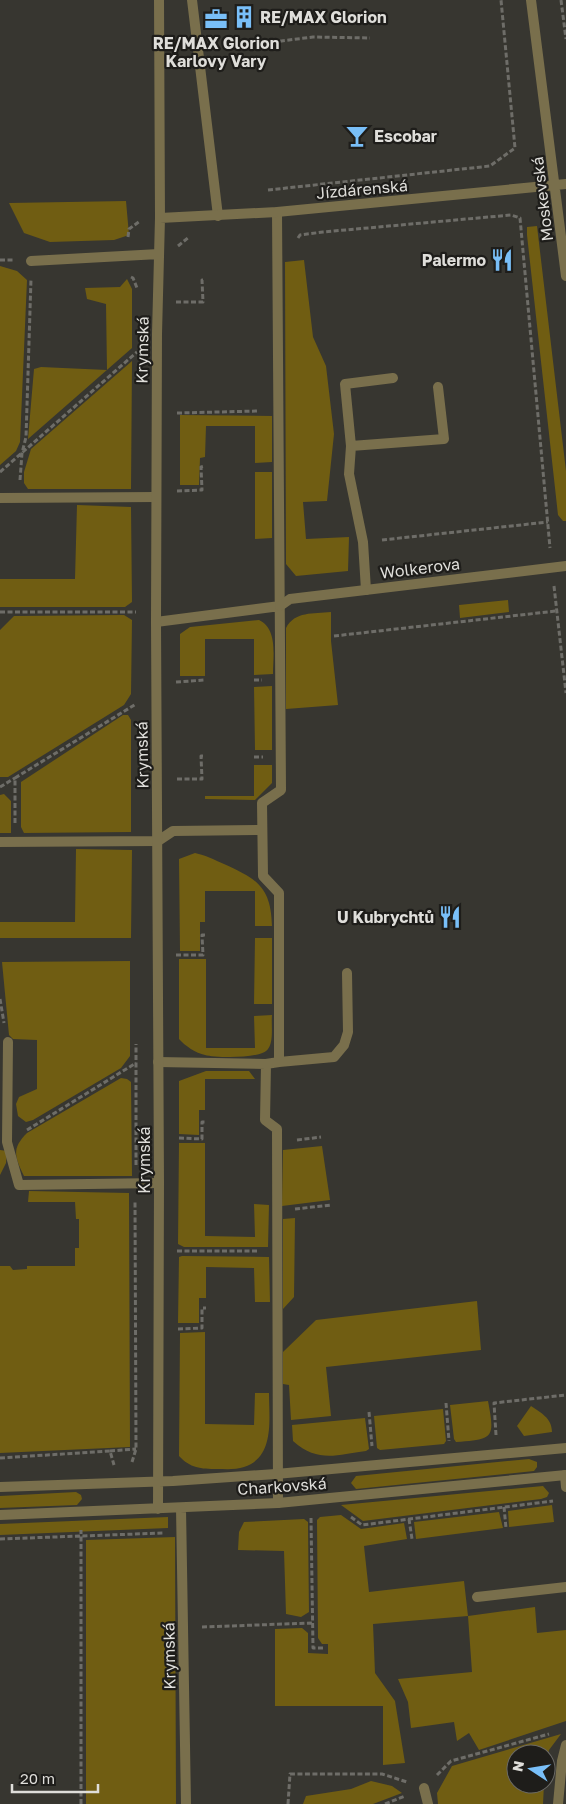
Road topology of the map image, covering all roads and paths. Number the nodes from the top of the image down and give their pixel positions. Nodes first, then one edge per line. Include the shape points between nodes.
1 (159, 0) edge
2 (192, 0) edge
3 (501, 0) edge
4 (531, 0) edge
5 (561, 0) edge
6 (370, 38) dead end
7 (566, 39) edge
8 (265, 43) dead end
9 (561, 185) edge
10 (263, 191) dead end
11 (278, 212) junction
12 (218, 216) junction
13 (160, 218) junction
14 (159, 254) junction
15 (31, 261) joint
16 (278, 261) junction
17 (127, 275) dead end
18 (566, 276) edge
19 (205, 280) dead end
20 (137, 297) dead end
21 (173, 302) dead end
22 (137, 343) dead end
23 (137, 352) junction
24 (137, 362) dead end
25 (393, 378) dead end
26 (438, 387) dead end
27 (279, 411) junction
28 (156, 413) junction
29 (351, 446) junction
30 (22, 453) junction
31 (205, 466) dead end
32 (0, 472) edge
33 (174, 491) dead end
34 (156, 497) junction
35 (0, 498) edge
36 (18, 498) junction
37 (548, 522) junction
38 (363, 542) junction
39 (566, 566) edge
40 (552, 568) junction
41 (366, 590) junction
42 (136, 602) dead end
43 (280, 606) junction
44 (556, 611) junction
45 (0, 612) edge
46 (136, 612) junction
47 (136, 621) dead end
48 (156, 622) junction
49 (334, 636) dead end
50 (205, 680) dead end
51 (174, 682) dead end
52 (566, 693) edge
53 (136, 695) dead end
54 (136, 704) junction
55 (136, 714) dead end
56 (205, 756) dead end
57 (15, 778) junction
58 (173, 778) dead end
59 (0, 787) edge
60 (262, 830) junction
61 (0, 842) edge
62 (16, 842) junction
63 (158, 842) junction
64 (205, 935) dead end
65 (173, 956) dead end
66 (347, 973) dead end
67 (136, 1038) dead end
68 (8, 1042) dead end
69 (158, 1062) junction
70 (279, 1062) junction
71 (136, 1064) junction
72 (266, 1064) junction
73 (205, 1122) dead end
74 (173, 1138) dead end
75 (4, 1142) edge
76 (159, 1183) junction
77 (136, 1184) junction
78 (331, 1205) dead end
79 (277, 1212) junction
80 (159, 1251) junction
81 (277, 1251) junction
82 (206, 1308) dead end
83 (172, 1329) dead end
84 (566, 1394) edge
85 (446, 1403) dead end
86 (369, 1412) dead end
87 (497, 1441) dead end
88 (449, 1446) dead end
89 (566, 1448) edge
90 (136, 1449) junction
91 (110, 1451) junction
92 (373, 1454) dead end
93 (0, 1458) edge
94 (130, 1465) dead end
95 (115, 1469) dead end
96 (276, 1474) junction
97 (565, 1475) edge
98 (157, 1481) junction
99 (0, 1487) edge
100 (566, 1487) edge
101 (278, 1503) junction
102 (504, 1507) dead end
103 (181, 1508) junction
104 (158, 1510) junction
105 (81, 1512) junction
106 (311, 1513) dead end
107 (0, 1516) edge
108 (409, 1519) dead end
109 (506, 1528) dead end
110 (182, 1532) junction
111 (81, 1537) junction
112 (0, 1539) edge
113 (412, 1539) dead end
114 (566, 1587) edge
115 (477, 1597) dead end
116 (312, 1623) junction
117 (184, 1628) junction
118 (324, 1648) dead end
119 (556, 1732) dead end
120 (566, 1745) edge
121 (424, 1788) junction
122 (81, 1804) edge
123 (186, 1804) edge
124 (288, 1804) edge
125 (428, 1804) edge
126 (558, 1804) edge

1 - 13 street, Krymská
2 - 12 street
3 - 10 path via 515,148 490,166
4 - 9 street, Moskevská
5 - 7 path
6 - 8 path via 313,37
9 - 11 street, Jízdárenská
9 - 18 street, Moskevská
11 - 12 street, Jízdárenská
11 - 16 street
12 - 13 street, Jízdárenská
13 - 14 street, Krymská
14 - 15 street
14 - 28 street, Krymská
15 - 30 path via 26,437
16 - 27 street
16 - 37 path via 292,258 294,243 300,235 511,215 520,218
17 - 20 path via 133,278 138,288
19 - 21 path via 202,280 202,302
22 - 23 path
23 - 24 path
23 - 30 path
25 - 29 street via 345,384
26 - 29 street via 444,439
27 - 28 path
27 - 43 street
28 - 34 street, Krymská
29 - 38 street via 348,474
30 - 32 path
30 - 36 path
31 - 33 path via 201,467 202,490
34 - 36 street
34 - 48 street, Krymská
35 - 36 street
37 - 38 path
37 - 40 path
38 - 41 street
39 - 40 street, Wolkerova
40 - 41 street, Wolkerova
40 - 44 path
41 - 43 street, Wolkerova via 290,599
42 - 46 path
43 - 48 street, Wolkerova
43 - 60 street via 281,790 262,803
44 - 49 path
44 - 52 path
45 - 46 path
46 - 47 path
48 - 63 street, Krymská
50 - 51 path
53 - 54 path
54 - 55 path
54 - 57 path
56 - 58 path via 201,756 202,779
57 - 59 path
57 - 62 path
60 - 63 street via 173,831
60 - 70 street via 263,876 279,893
61 - 62 street
62 - 63 street
63 - 69 street, Krymská
64 - 65 path via 202,935 203,955
66 - 70 street via 348,1032 344,1045 334,1057
67 - 71 path
68 - 75 street
69 - 72 street
69 - 76 street, Krymská
70 - 72 street
71 - 75 path
71 - 77 path
72 - 79 street via 265,1120 277,1130
73 - 74 path via 202,1122 202,1139
75 - 77 street via 19,1184
76 - 77 street
76 - 80 street, Krymská
77 - 90 path
78 - 79 path
79 - 81 street
80 - 81 path
80 - 98 street, Krymská
81 - 96 street
82 - 83 path via 202,1308 202,1328
84 - 87 path via 494,1403
85 - 88 path
86 - 92 path
89 - 96 street, Charkovská
90 - 91 path
90 - 94 path
91 - 93 path
91 - 95 path
96 - 98 street, Charkovská
96 - 101 street
97 - 100 street
97 - 101 street, Charkovská
98 - 99 street, Charkovská
98 - 104 street, Krymská
101 - 103 street, Charkovská
102 - 109 path
103 - 104 street, Charkovská
103 - 110 street, Krymská
104 - 105 street, Charkovská
105 - 107 street, Charkovská
105 - 111 path
106 - 116 path
108 - 113 path
110 - 111 path
110 - 117 street, Krymská
111 - 112 path
111 - 122 path
114 - 115 street
116 - 117 path
116 - 118 path via 313,1648
117 - 123 street, Krymská
119 - 121 path via 451,1761
120 - 126 street
121 - 124 path via 382,1774 290,1774
121 - 125 street

